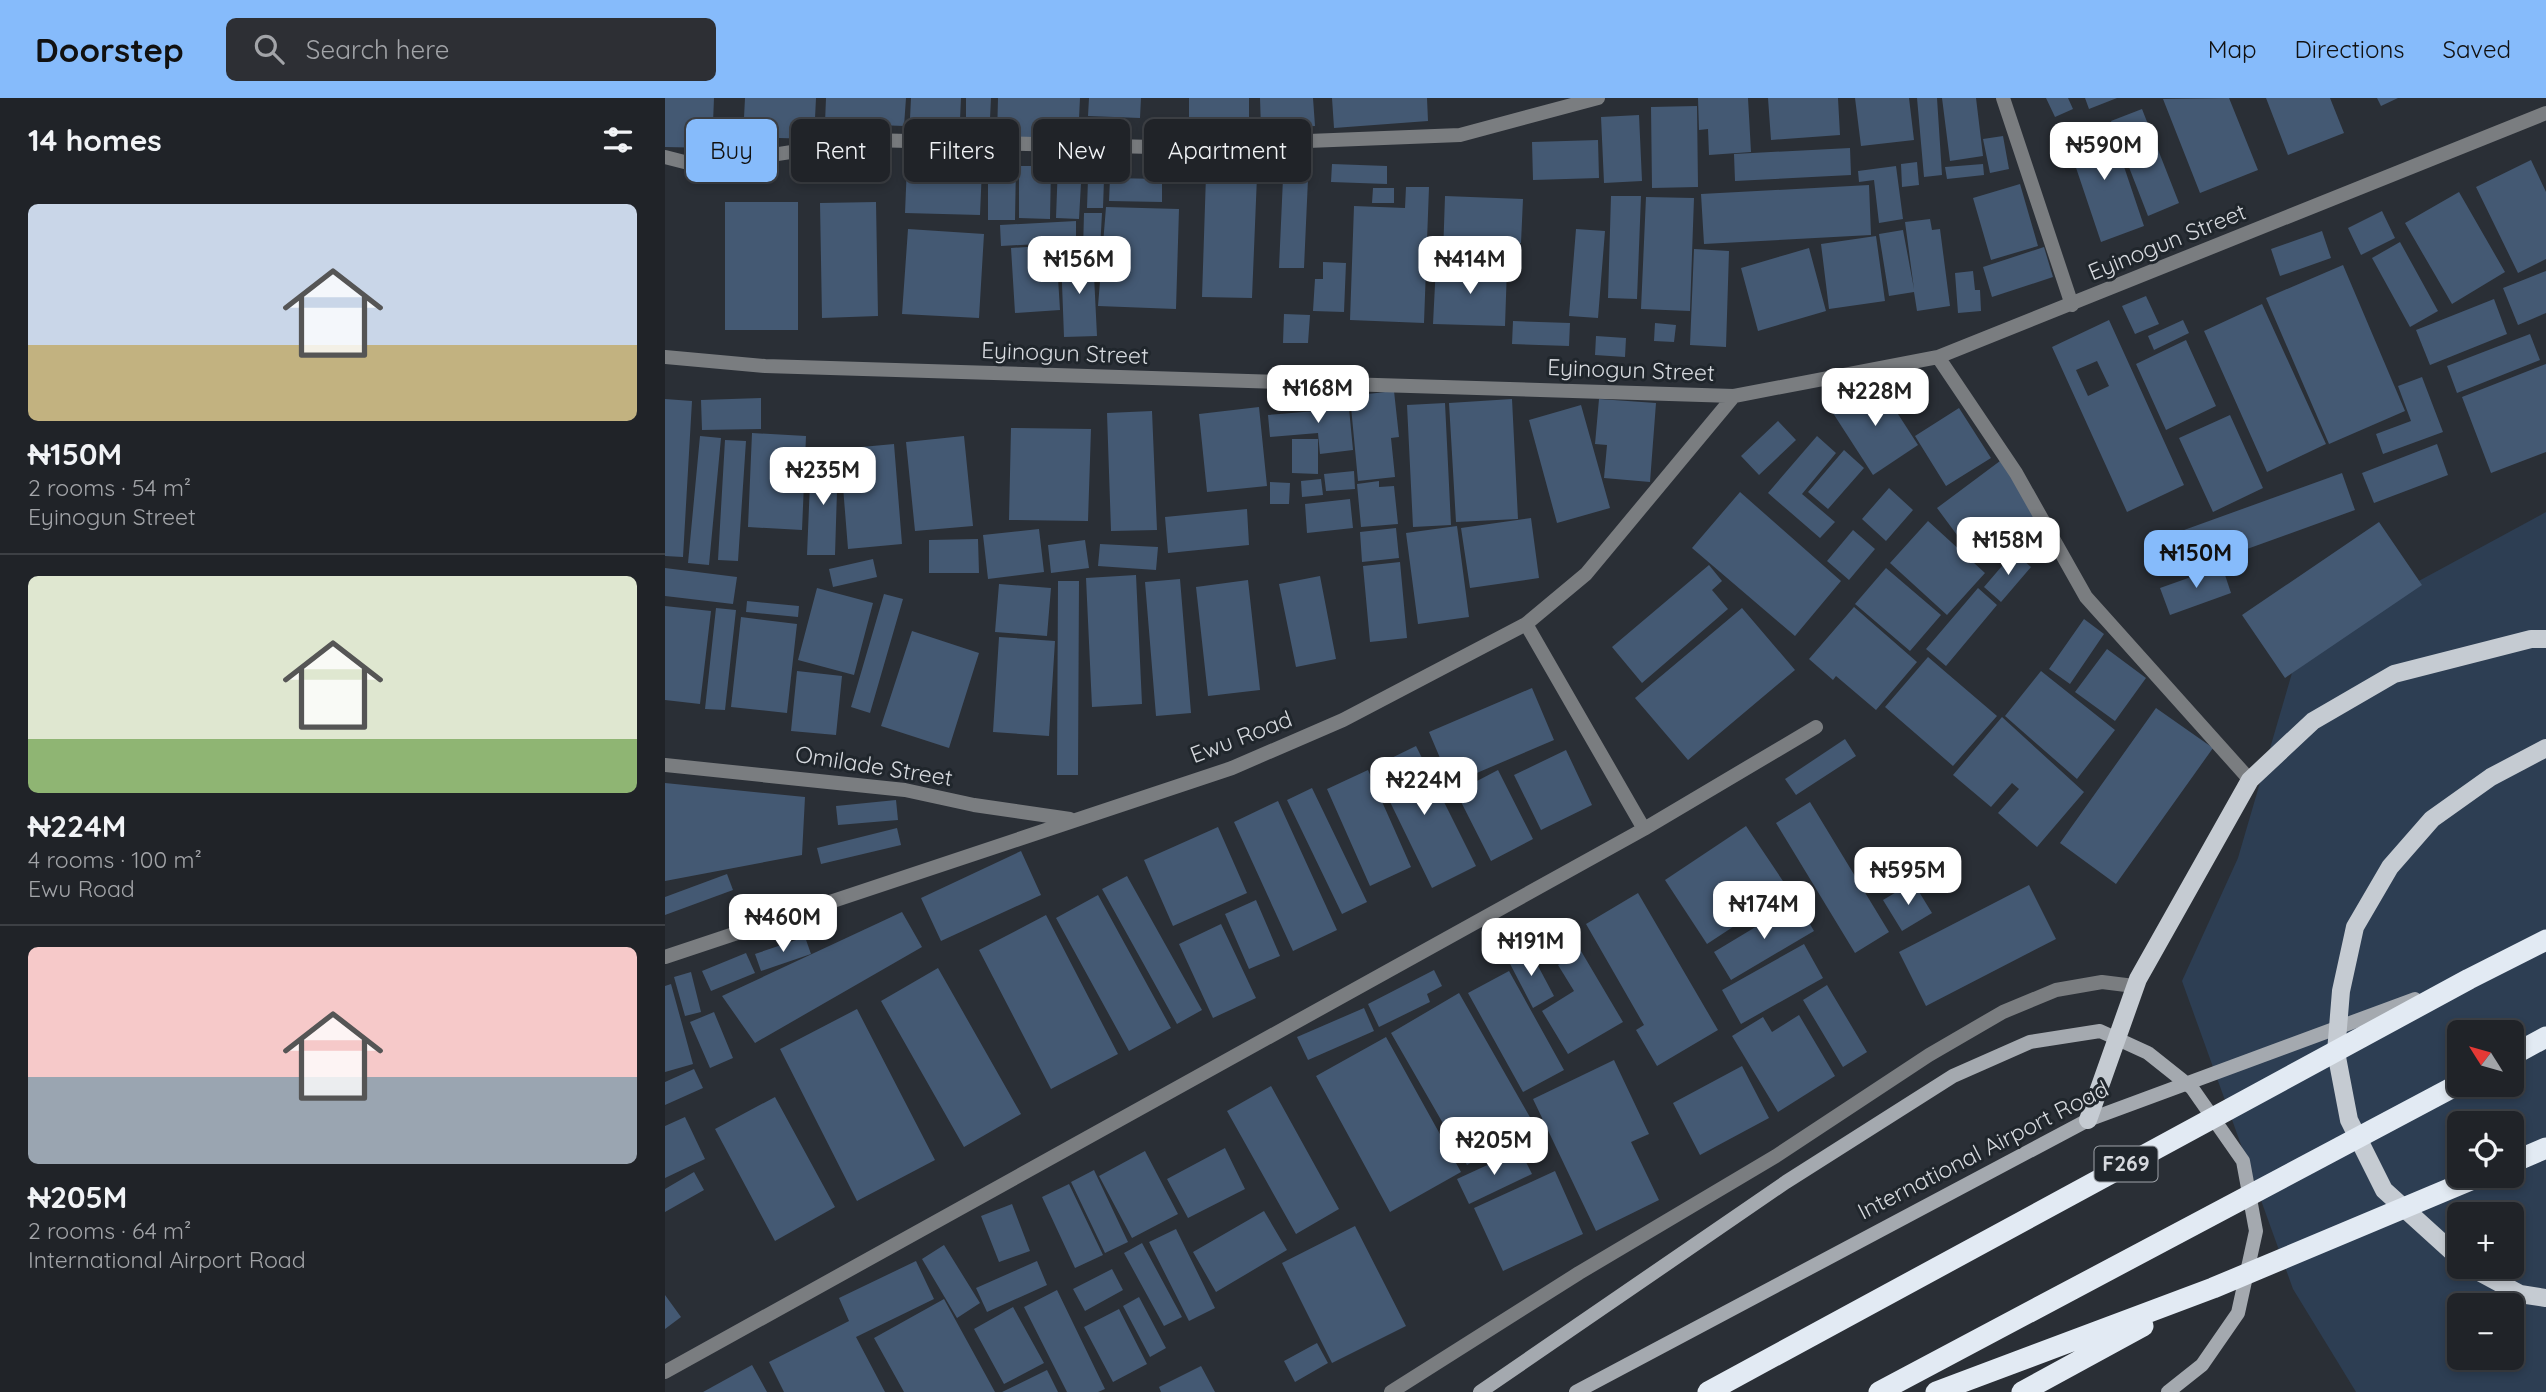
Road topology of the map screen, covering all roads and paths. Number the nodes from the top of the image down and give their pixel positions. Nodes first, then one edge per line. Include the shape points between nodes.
1 (1598, 98) edge
2 (2003, 98) edge
3 (2546, 113) edge
4 (665, 157) edge
5 (2072, 305) junction
6 (665, 357) edge
7 (1938, 357) junction
8 (1734, 396) junction
9 (1526, 624) junction
10 (2546, 639) edge
11 (1816, 727) dead end
12 (2546, 748) edge
13 (665, 765) edge
14 (2249, 780) junction
15 (1075, 819) junction
16 (1644, 829) junction
17 (2546, 940) edge
18 (665, 957) edge
19 (2138, 979) junction
20 (2469, 979) junction
21 (2546, 1037) edge
22 (2524, 1049) edge
23 (2447, 1090) edge
24 (2088, 1121) junction
25 (2546, 1148) edge
26 (2524, 1157) edge
27 (2451, 1188) edge
28 (2447, 1249) edge
29 (2492, 1279) edge
30 (2213, 1288) junction
31 (2546, 1298) edge
32 (665, 1372) edge
33 (1391, 1392) edge
34 (1480, 1392) edge
35 (1576, 1392) edge
36 (1708, 1392) edge
37 (1879, 1392) edge
38 (1936, 1392) edge
39 (2022, 1392) edge
40 (2168, 1392) edge

1 - 4 street via 1460,135 1153,147 869,140 700,166
2 - 5 street
3 - 5 street, Eyinogun Street
5 - 7 street, Eyinogun Street
6 - 8 street, Eyinogun Street via 765,366
7 - 8 street, Eyinogun Street
7 - 14 street via 2016,473 2086,597
8 - 9 street, Ewu Road via 1585,574
9 - 15 street, Ewu Road via 1343,720 1232,768
9 - 16 street
10 - 14 main road via 2395,674 2313,720
11 - 16 street
12 - 28 main road via 2491,777 2432,819 2390,867 2355,927 2341,991 2336,1052 2349,1120 2383,1190
13 - 15 street, Omilade Street via 905,790
14 - 19 main road
15 - 18 street, Ewu Road
16 - 32 street
17 - 20 highway, International Airport Road / F269
19 - 24 main road
19 - 33 street via 2134,986 2102,982 2056,990 2003,1012
20 - 24 main road, International Airport Road
20 - 36 highway, International Airport Road / F269
21 - 22 highway
23 - 37 highway
24 - 35 main road, International Airport Road
25 - 26 highway
27 - 30 highway
29 - 31 main road via 2520,1294
30 - 38 highway
30 - 39 highway
34 - 40 main road via 1786,1182 1952,1076 2030,1042 2101,1031 2148,1053 2192,1088 2243,1160 2256,1231 2238,1313 2201,1365

